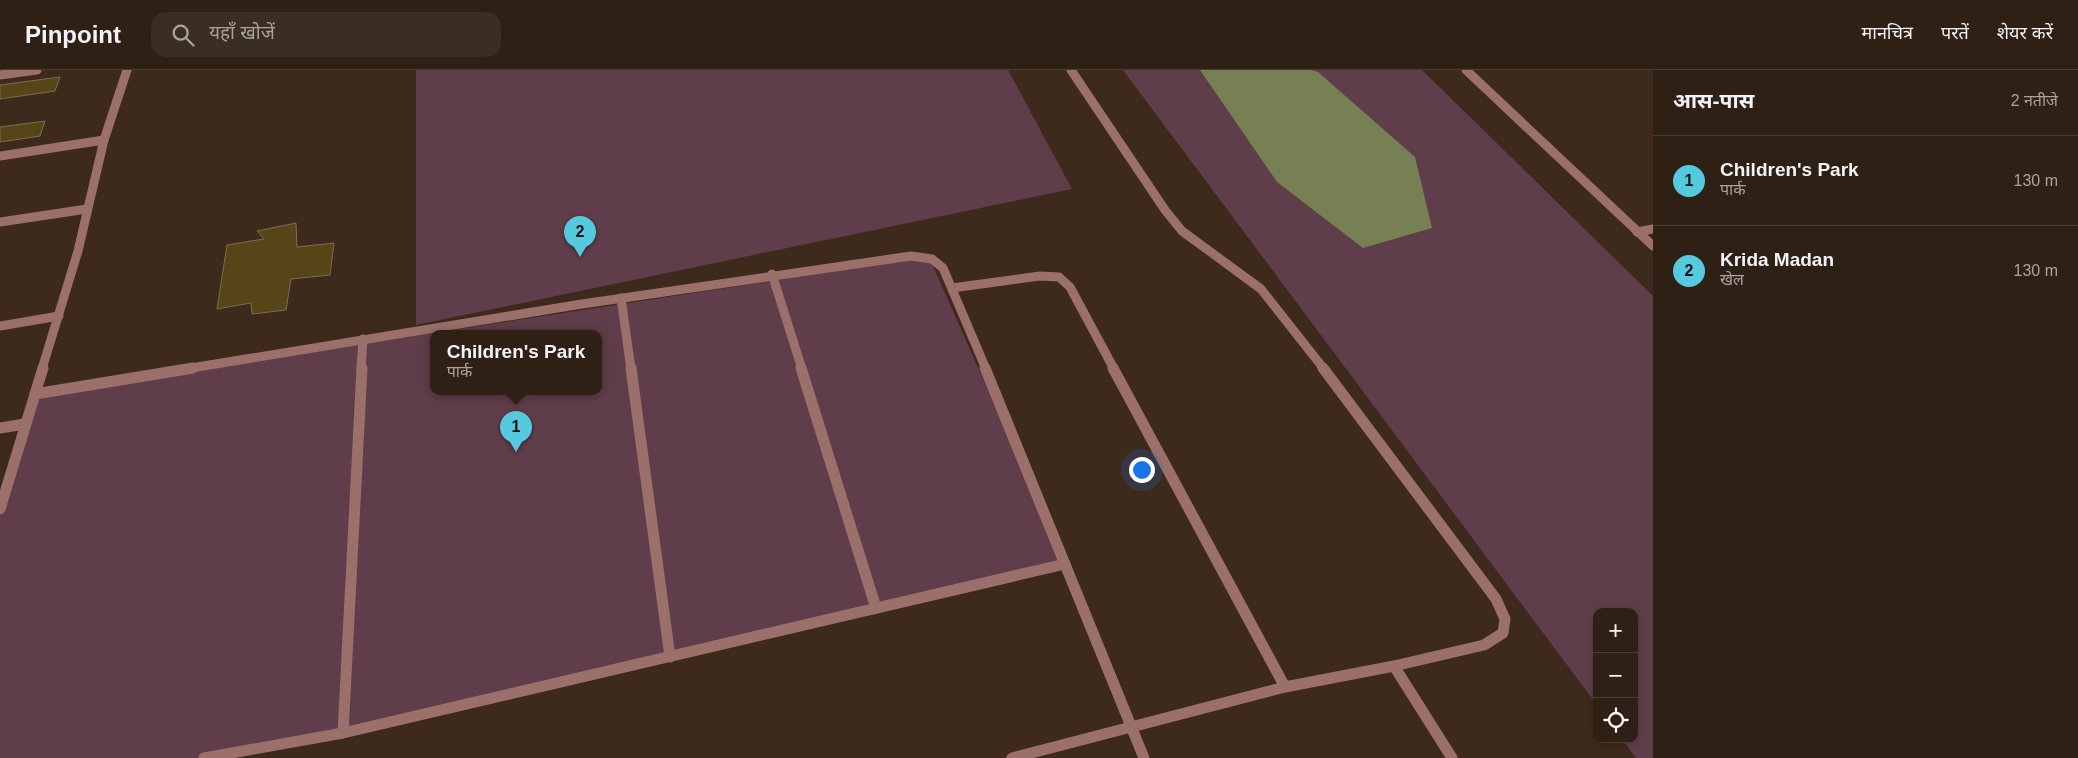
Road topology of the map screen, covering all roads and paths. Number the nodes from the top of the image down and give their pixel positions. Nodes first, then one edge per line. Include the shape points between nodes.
1 (37, 70) edge
2 (127, 70) edge
3 (1071, 70) edge
4 (1466, 70) edge
5 (0, 75) edge
6 (104, 140) junction
7 (0, 156) edge
8 (87, 209) junction
9 (0, 222) edge
10 (1653, 229) edge
11 (1637, 232) junction
12 (1653, 246) edge
13 (772, 274) junction
14 (952, 288) junction
15 (621, 298) junction
16 (59, 316) junction
17 (0, 326) edge
18 (363, 340) junction
19 (35, 394) junction
20 (25, 424) junction
21 (0, 428) edge
22 (0, 509) edge
23 (1065, 564) junction
24 (876, 608) junction
25 (670, 657) junction
26 (1394, 666) junction
27 (1285, 687) junction
28 (1131, 727) junction
29 (343, 734) junction
30 (204, 758) edge
31 (1012, 758) edge
32 (1144, 758) edge
33 (1452, 758) edge

1 - 5 street
2 - 6 street
3 - 26 street via 1165,210 1182,231 1261,289 1280,311 1496,599 1505,619 1503,633 1491,641
4 - 11 street
6 - 7 street
6 - 8 street
8 - 9 street
8 - 16 street
10 - 11 street
11 - 12 street
13 - 14 street via 911,256 928,257 940,262
13 - 15 street
13 - 24 street
14 - 23 street
14 - 27 street via 1040,276 1059,277 1070,287
15 - 18 street
15 - 25 street
16 - 17 street
16 - 19 street
18 - 19 street
18 - 29 street
19 - 20 street
20 - 21 street
20 - 22 street
23 - 24 street
23 - 28 street
24 - 25 street
25 - 29 street
26 - 27 street
26 - 33 street
27 - 28 street
28 - 31 street
28 - 32 street
29 - 30 street

